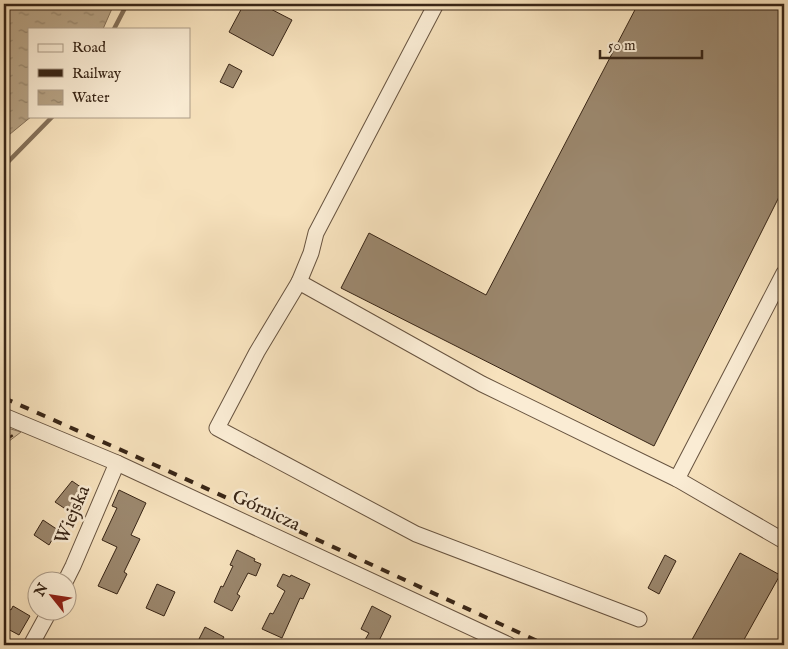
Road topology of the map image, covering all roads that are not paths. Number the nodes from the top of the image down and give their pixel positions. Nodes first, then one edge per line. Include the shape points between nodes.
1 (436, 4) edge
2 (784, 273) edge
3 (299, 282) junction
4 (780, 291) edge
5 (4, 416) edge
6 (117, 464) junction
7 (678, 478) junction
8 (784, 541) edge
9 (70, 572) edge
10 (639, 619) dead end
11 (43, 622) edge
12 (30, 645) edge
13 (509, 645) edge

1 - 3 street via 316,233
2 - 4 street
3 - 7 street via 482,384
3 - 10 street via 217,428 416,534
4 - 7 street
5 - 6 street, Górnicza
6 - 9 street, Wiejska
6 - 13 street, Górnicza
7 - 8 street
11 - 12 street

